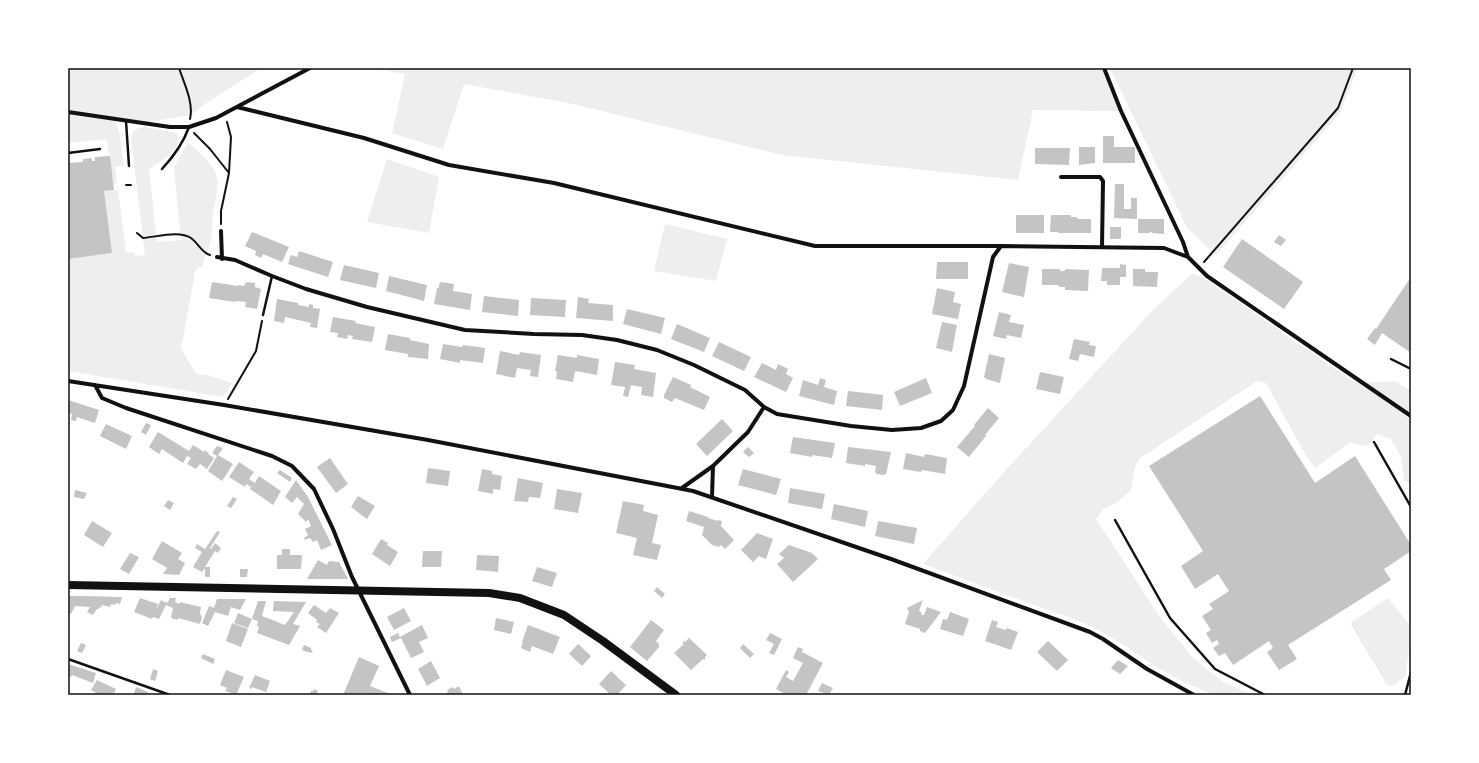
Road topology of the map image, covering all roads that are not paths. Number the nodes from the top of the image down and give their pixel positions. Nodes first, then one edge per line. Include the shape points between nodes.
1 (310, 68) edge
2 (1104, 68) edge
3 (237, 107) junction
4 (68, 112) edge
5 (126, 120) junction
6 (189, 127) junction
7 (100, 149) dead end
8 (68, 153) edge
9 (129, 166) dead end
10 (162, 169) dead end
11 (1061, 177) dead end
12 (221, 231) road end
13 (1001, 246) junction
14 (1102, 247) junction
15 (217, 257) road end
16 (1188, 257) junction
17 (222, 259) junction
18 (272, 276) junction
19 (263, 315) road end
20 (1392, 359) dead end
21 (1411, 369) edge
22 (68, 381) edge
23 (95, 385) junction
24 (764, 408) junction
25 (1411, 416) edge
26 (1374, 442) dead end
27 (713, 466) junction
28 (681, 488) junction
29 (712, 497) junction
30 (1411, 506) edge
31 (1115, 520) dead end
32 (68, 585) edge
33 (360, 590) junction
34 (68, 659) edge
35 (1411, 672) edge
36 (170, 695) edge
37 (410, 695) edge
38 (676, 695) edge
39 (1194, 695) edge
40 (1265, 695) edge
41 (1405, 695) edge

1 - 3 street
2 - 16 street
3 - 6 street via 216,118
3 - 13 street via 364,138 449,165 554,183 815,246
4 - 5 street
5 - 6 street via 170,127
5 - 9 lane
6 - 10 lane via 177,152
7 - 8 lane
11 - 14 street via 1100,178 1103,181
12 - 17 street
13 - 14 street
13 - 24 street via 993,257 964,386 953,410 941,421 921,428 892,430 777,414
14 - 16 street via 1164,248
15 - 17 street
16 - 25 street via 1207,276
17 - 18 street via 235,260
18 - 19 lane
18 - 24 street via 367,307 465,330 582,335 618,340 657,350 745,390
20 - 21 lane
22 - 23 street
23 - 28 street via 428,440
23 - 33 street via 102,398 126,408 272,456 292,466 314,489
24 - 27 street via 748,432
26 - 30 lane
27 - 28 street
27 - 29 street
28 - 29 street
29 - 39 street via 1090,632 1147,669
31 - 40 lane via 1170,618 1215,669
32 - 33 main road
33 - 37 street
33 - 38 main road via 489,593 520,598 564,615
34 - 36 lane
35 - 41 lane

